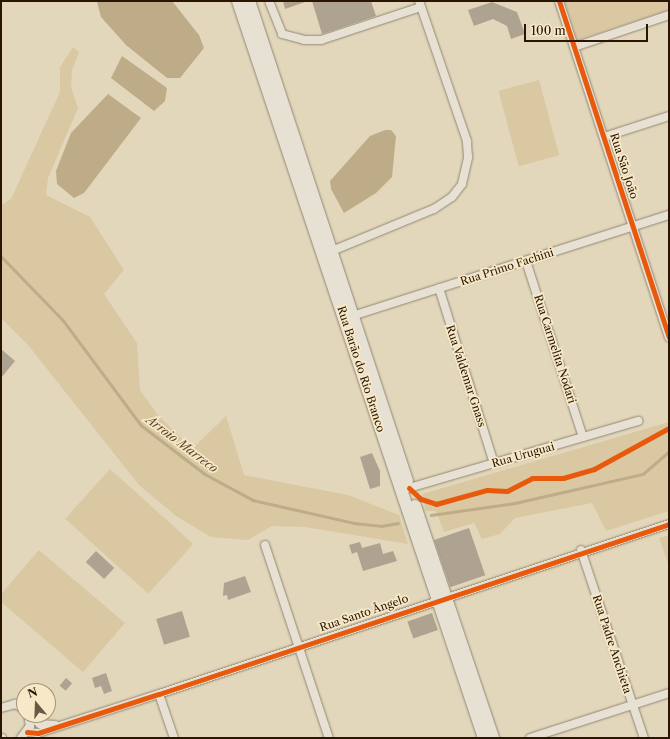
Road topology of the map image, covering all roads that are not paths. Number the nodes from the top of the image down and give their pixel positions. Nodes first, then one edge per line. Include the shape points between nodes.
1 (238, 1) edge
2 (249, 1) edge
3 (268, 1) edge
4 (559, 1) edge
5 (420, 4) edge
6 (669, 15) edge
7 (259, 47) junction
8 (574, 47) junction
9 (669, 116) edge
10 (604, 137) junction
11 (669, 215) edge
12 (633, 227) junction
13 (327, 253) junction
14 (526, 261) junction
15 (438, 288) junction
16 (348, 317) junction
17 (669, 338) edge
18 (638, 421) dead end
19 (583, 438) junction
20 (494, 463) junction
21 (409, 488) junction
22 (669, 524) edge
23 (265, 545) dead end
24 (424, 545) junction
25 (581, 550) junction
26 (441, 597) junction
27 (298, 646) junction
28 (669, 693) edge
29 (159, 694) junction
30 (16, 705) edge
31 (632, 705) junction
32 (2, 706) edge
33 (27, 723) edge
34 (39, 723) edge
35 (66, 724) junction
36 (25, 736) edge
37 (174, 738) edge
38 (329, 738) edge
39 (484, 738) edge
40 (493, 738) edge
41 (530, 738) edge
42 (644, 738) edge

1 - 7 main road, Rua Barão do Rio Branco
2 - 7 main road, Rua Barão do Rio Branco
3 - 5 street via 282,34 304,40 321,40
4 - 8 street, Rua São João
5 - 13 street via 466,141 468,157 462,184 452,197 434,209
6 - 8 street
7 - 13 main road, Rua Barão do Rio Branco
8 - 10 street, Rua São João
9 - 10 street
10 - 12 street, Rua São João
11 - 12 street, Rua Primo Fachini
12 - 14 street, Rua Primo Fachini
12 - 17 street, Rua São João
13 - 16 main road, Rua Barão do Rio Branco
14 - 15 street, Rua Primo Fachini
14 - 19 street, Rua Carmelita Nodari
15 - 16 street, Rua Primo Fachini
15 - 20 street, Rua Valdemar Gnass
16 - 21 main road, Rua Barão do Rio Branco
16 - 24 main road, Rua Barão do Rio Branco
18 - 19 street, Rua Uruguai
19 - 20 street, Rua Uruguai
20 - 21 street, Rua Uruguai
21 - 24 main road, Rua Barão do Rio Branco
22 - 25 street, Rua Santo Ângelo
23 - 27 street
24 - 26 main road, Rua Barão do Rio Branco
25 - 26 street, Rua Santo Ângelo
25 - 31 street, Rua Padre Anchieta
26 - 27 street, Rua Santo Ângelo
26 - 39 main road, Rua Barão do Rio Branco
26 - 40 main road, Rua Barão do Rio Branco
27 - 29 street, Rua Santo Ângelo
27 - 38 street
28 - 31 street
29 - 35 street, Rua Santo Ângelo
29 - 37 street
30 - 32 street
31 - 41 street
31 - 42 street, Rua Padre Anchieta
33 - 36 street
34 - 35 street
35 - 36 street, Rua Santo Ângelo

